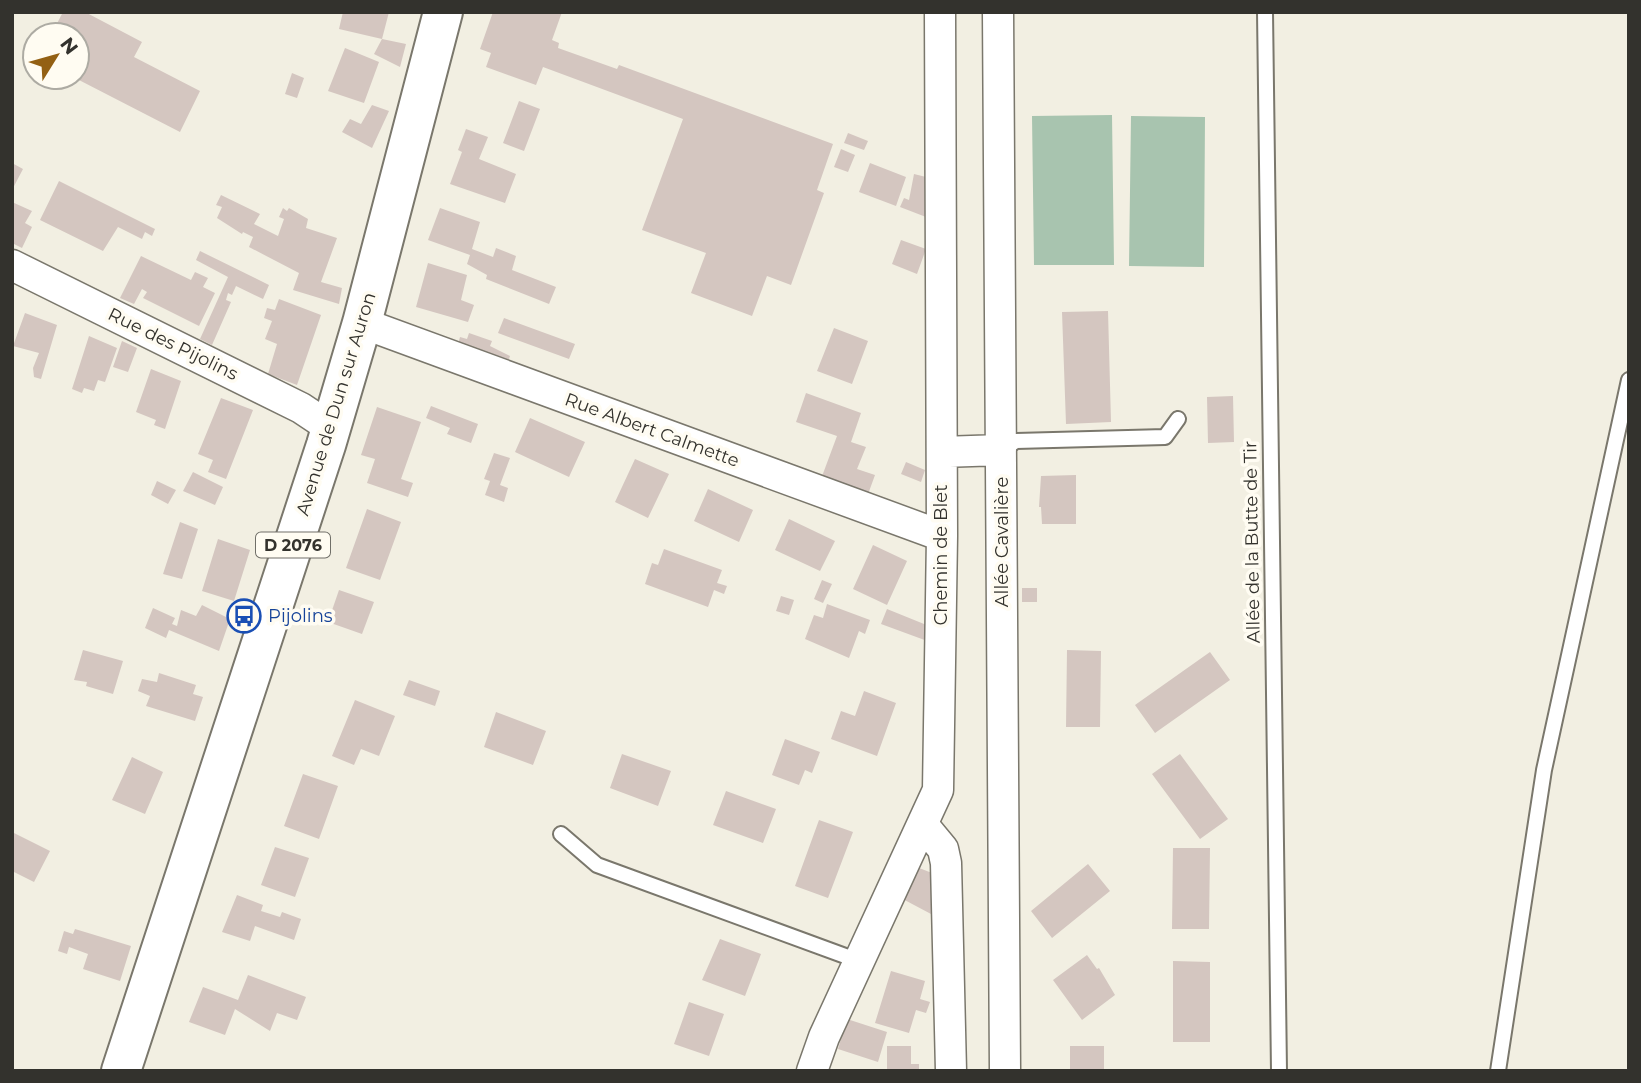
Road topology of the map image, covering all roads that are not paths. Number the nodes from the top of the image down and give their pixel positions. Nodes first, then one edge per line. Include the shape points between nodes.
1 (443, 12) edge
2 (940, 12) edge
3 (998, 12) edge
4 (1265, 12) edge
5 (12, 265) edge
6 (362, 323) junction
7 (1629, 380) edge
8 (1178, 419) dead end
9 (331, 428) junction
10 (1001, 450) junction
11 (942, 452) junction
12 (942, 536) junction
13 (924, 826) junction
14 (561, 834) dead end
15 (859, 961) junction
16 (121, 1071) edge
17 (812, 1071) edge
18 (951, 1071) edge
19 (1005, 1071) edge
20 (1279, 1071) edge
21 (1498, 1071) edge

1 - 6 main road, Avenue de Dun sur Auron / D 2076
2 - 11 street, Chemin de Blet
3 - 10 street, Allée Cavalière
4 - 20 lane, Allée de la Butte de Tir
5 - 9 street, Rue des Pijolins via 301,408
6 - 9 main road, Avenue de Dun sur Auron / D 2076
6 - 12 street, Rue Albert Calmette
7 - 21 lane via 1544,769
8 - 10 lane via 1165,437 1016,442
9 - 16 main road, Avenue de Dun sur Auron / D 2076
10 - 11 street
10 - 19 street, Allée Cavalière
11 - 12 street, Chemin de Blet
12 - 13 street, Chemin de Blet via 939,790
13 - 15 street, Chemin de Blet
13 - 18 street via 943,849 946,863
14 - 15 lane via 597,865
15 - 17 street, Chemin de Blet

